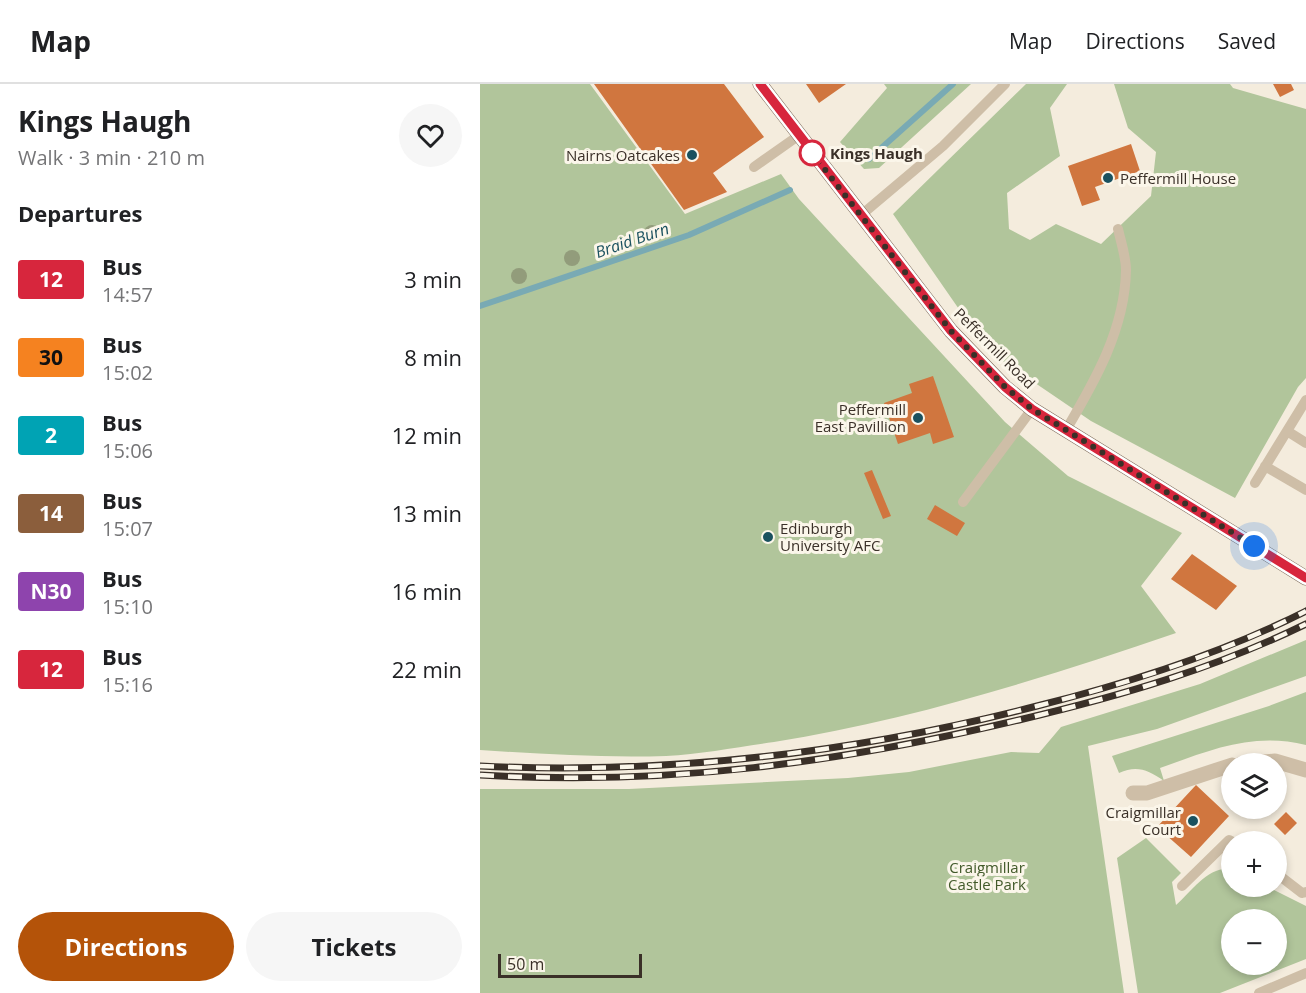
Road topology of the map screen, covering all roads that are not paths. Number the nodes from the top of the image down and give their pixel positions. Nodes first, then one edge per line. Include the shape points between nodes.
1 (760, 84) edge
2 (1005, 84) edge
3 (798, 136) junction
4 (754, 166) dead end
5 (860, 216) junction
6 (1118, 229) dead end
7 (1306, 400) edge
8 (1032, 409) junction
9 (1066, 430) junction
10 (1287, 431) junction
11 (1306, 443) edge
12 (1265, 466) junction
13 (1255, 483) dead end
14 (1306, 490) edge
15 (963, 502) dead end
16 (1306, 578) edge
17 (1287, 764) edge
18 (1221, 769) edge
19 (1306, 770) edge
20 (1133, 793) dead end
21 (1221, 848) edge
22 (1287, 881) edge
23 (1182, 886) dead end
24 (1306, 892) edge
25 (1306, 973) edge
26 (1259, 993) edge

1 - 3 main road, Peffermill Road
2 - 5 lane via 943,146
3 - 4 lane
3 - 5 main road, Peffermill Road
5 - 8 main road, Peffermill Road via 951,331
6 - 9 lane via 1126,269 1122,311 1106,357
7 - 10 lane
8 - 9 main road, Peffermill Road
8 - 15 lane
9 - 16 main road, Peffermill Road
10 - 11 lane
10 - 12 lane
12 - 13 lane
12 - 14 lane
17 - 19 street
18 - 20 street via 1147,794
21 - 23 lane
22 - 24 lane
25 - 26 lane

